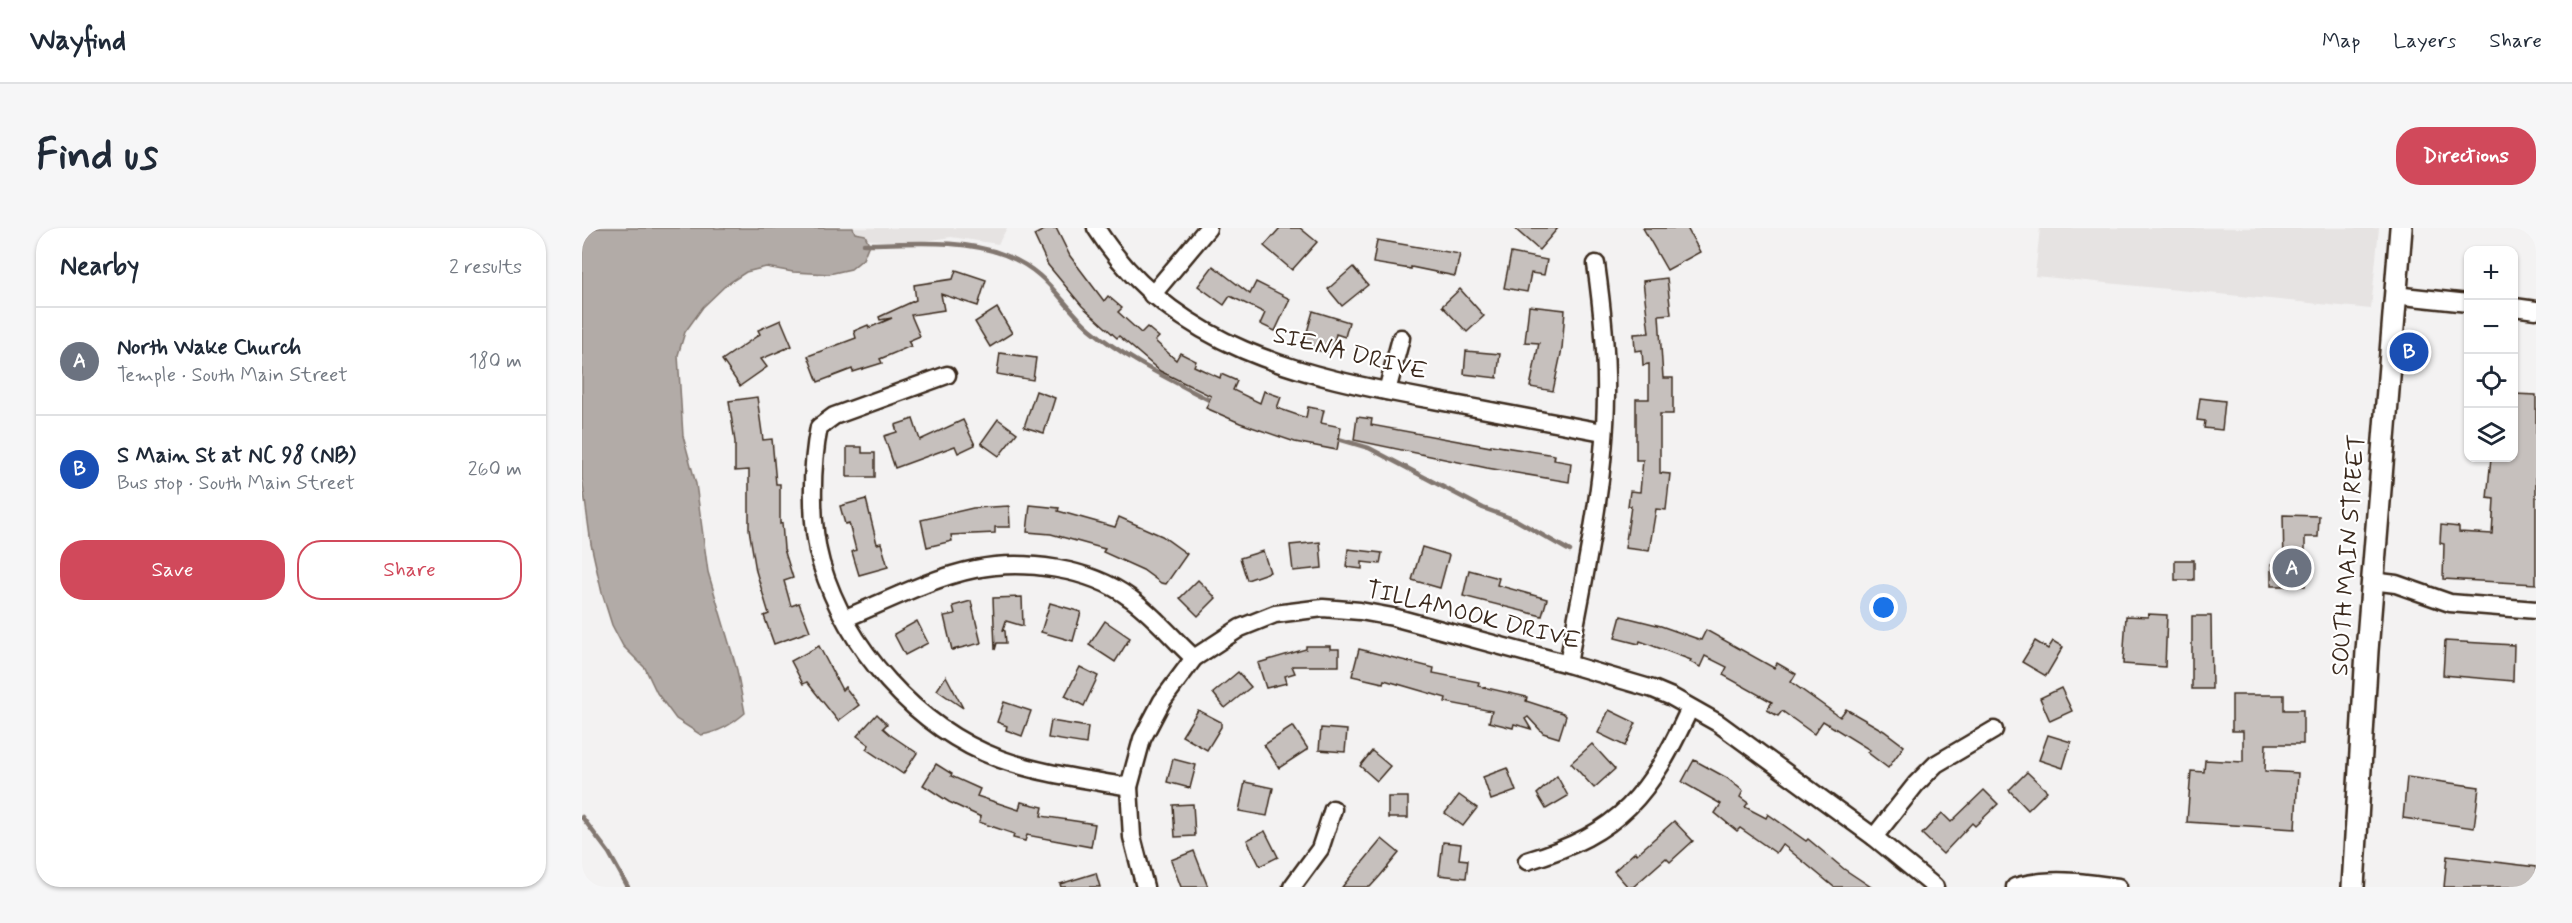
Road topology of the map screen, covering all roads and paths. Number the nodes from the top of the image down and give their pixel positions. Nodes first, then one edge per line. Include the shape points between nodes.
1 (1096, 228) edge
2 (1208, 228) edge
3 (2401, 228) edge
4 (1596, 264) dead end
5 (1152, 295) junction
6 (2394, 296) junction
7 (2464, 303) edge
8 (2518, 308) edge
9 (2536, 310) edge
10 (1401, 338) dead end
11 (946, 375) dead end
12 (1387, 392) junction
13 (1603, 432) junction
14 (2372, 581) junction
15 (2536, 610) edge
16 (846, 618) junction
17 (1194, 658) junction
18 (1568, 664) junction
19 (1690, 708) junction
20 (1994, 730) dead end
21 (1129, 787) junction
22 (1333, 809) dead end
23 (1874, 837) junction
24 (1527, 861) dead end
25 (1145, 887) edge
26 (1292, 887) edge
27 (1935, 887) edge
28 (2015, 887) edge
29 (2118, 887) edge
30 (2353, 887) edge

1 - 5 street, SIENA DRIVE via 1125,270
2 - 5 street
3 - 6 main road, SOUTH MAIN STREET
4 - 13 street via 1605,355
5 - 12 street, SIENA DRIVE via 1188,321 1268,360
6 - 7 street
6 - 14 main road, SOUTH MAIN STREET
8 - 9 street
10 - 12 street
11 - 16 street via 834,417 819,427 814,471 818,546 833,596
12 - 13 street, SIENA DRIVE
13 - 18 street via 1598,498
14 - 15 street via 2396,584 2450,603
14 - 30 main road, SOUTH MAIN STREET
16 - 17 street via 975,569 1038,567 1083,576 1117,589
16 - 21 street via 885,679 921,713 962,741 999,759 1042,771
17 - 18 street, TILLAMOOK DRIVE via 1240,628 1275,614 1323,608 1393,617
17 - 21 street, TILLAMOOK DRIVE via 1162,701 1142,740
18 - 19 street, TILLAMOOK DRIVE via 1653,689
19 - 23 street, TILLAMOOK DRIVE via 1718,723
19 - 24 street via 1661,765 1618,818 1574,844
20 - 23 street via 1936,764
21 - 25 street, TILLAMOOK DRIVE via 1132,837
22 - 26 street via 1320,849
23 - 27 street, TILLAMOOK DRIVE
28 - 29 street via 2028,883 2081,882

